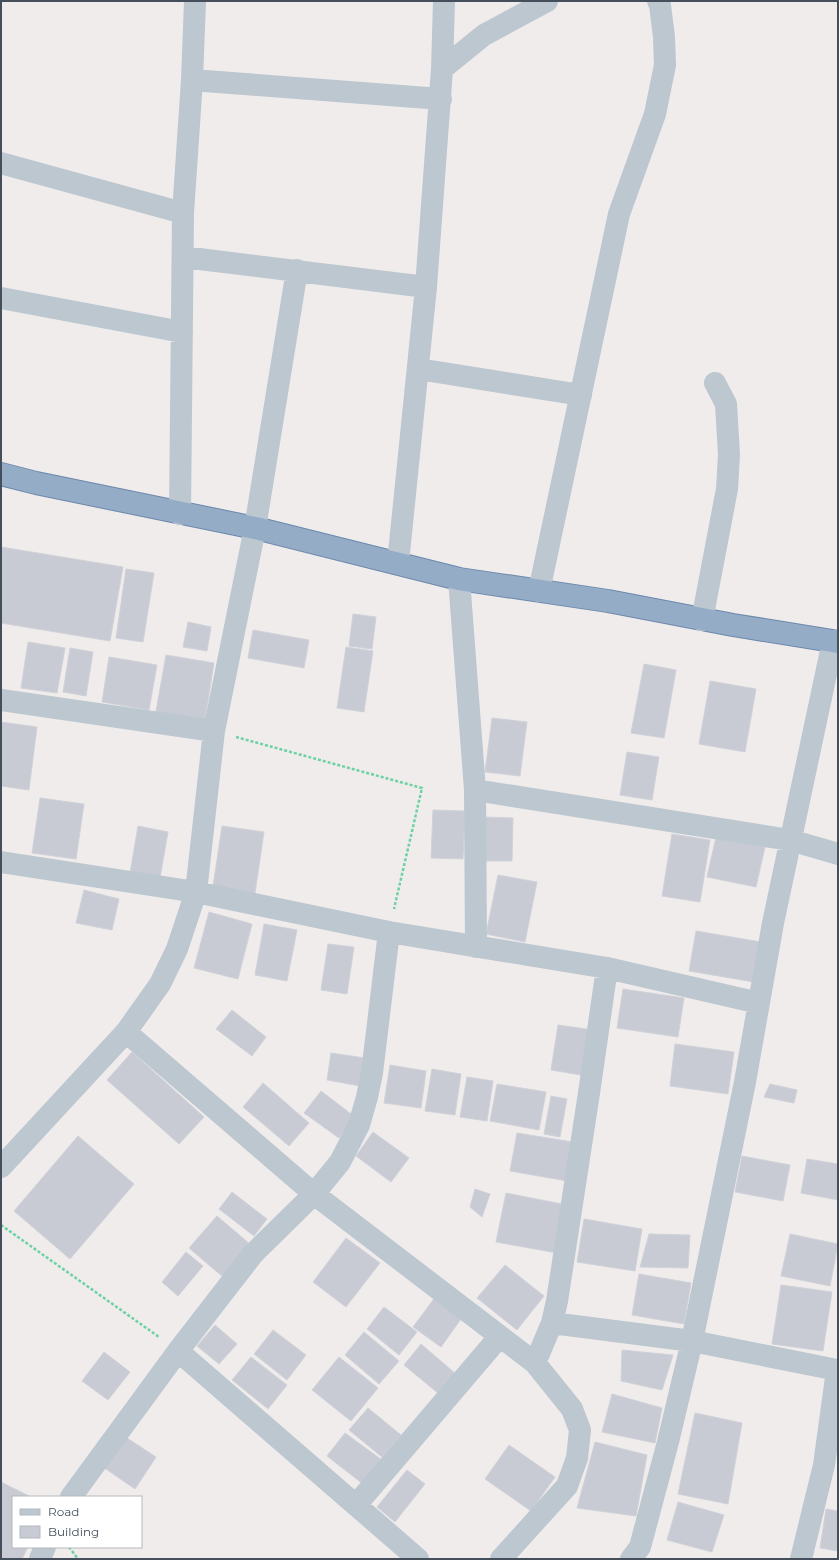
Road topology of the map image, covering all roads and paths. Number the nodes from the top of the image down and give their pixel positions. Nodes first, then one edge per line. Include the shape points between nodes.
1 (195, 1) edge
2 (444, 1) edge
3 (548, 1) edge
4 (658, 1) edge
5 (442, 69) junction
6 (192, 80) junction
7 (441, 99) junction
8 (1, 163) edge
9 (183, 213) junction
10 (183, 257) junction
11 (297, 270) junction
12 (426, 287) junction
13 (1, 298) edge
14 (182, 332) junction
15 (418, 369) junction
16 (715, 383) dead end
17 (581, 395) junction
18 (1, 474) edge
19 (180, 514) junction
20 (255, 528) junction
21 (398, 564) junction
22 (459, 579) junction
23 (540, 591) junction
24 (702, 620) junction
25 (835, 642) edge
26 (1, 700) edge
27 (214, 731) junction
28 (476, 790) junction
29 (790, 840) junction
30 (838, 854) edge
31 (1, 862) edge
32 (196, 892) junction
33 (389, 932) junction
34 (476, 947) junction
35 (607, 968) junction
36 (759, 1003) junction
37 (126, 1032) junction
38 (1, 1167) edge
39 (314, 1194) junction
40 (1, 1225) edge
41 (552, 1323) junction
42 (500, 1336) junction
43 (692, 1341) junction
44 (178, 1351) junction
45 (535, 1363) junction
46 (831, 1467) edge
47 (72, 1496) edge
48 (356, 1505) junction
49 (45, 1548) edge
50 (70, 1548) edge
51 (40, 1559) edge
52 (78, 1559) edge
53 (418, 1559) edge
54 (501, 1559) edge
55 (631, 1559) edge
56 (801, 1559) edge

1 - 6 street
2 - 5 street
3 - 5 street via 484,35
4 - 17 street via 664,37 665,65 655,114 619,214
5 - 7 street
6 - 7 street
6 - 9 street
7 - 12 street
8 - 9 street
9 - 10 street
10 - 11 street
10 - 14 street
11 - 12 street
11 - 20 street
12 - 15 street
13 - 14 street
14 - 19 street
15 - 17 street
15 - 21 street
16 - 24 street via 726,404 729,455 727,489
17 - 23 street
18 - 19 highway
19 - 20 highway
20 - 21 highway
20 - 27 street
21 - 22 highway
22 - 23 highway
22 - 28 street
23 - 24 highway via 608,601
24 - 25 highway
25 - 29 street
26 - 27 street
27 - 32 street
27 - 33 path via 422,788
28 - 29 street
28 - 34 street
29 - 30 street
29 - 36 street
31 - 32 street
32 - 33 street
32 - 37 street via 177,949 160,984
33 - 34 street
33 - 39 street via 372,1073 359,1125 340,1162
34 - 35 street
35 - 36 street
35 - 41 street via 590,1093
36 - 43 street
37 - 38 street
37 - 39 street
39 - 42 street
39 - 44 street via 253,1254
40 - 44 path
41 - 43 street
41 - 45 street
42 - 45 street
42 - 48 street
43 - 46 street via 837,1370
43 - 55 street via 640,1547
44 - 47 street
44 - 48 street
45 - 54 street via 572,1408 580,1430 577,1458 567,1486
46 - 56 street
48 - 53 street
49 - 51 street
50 - 52 path

